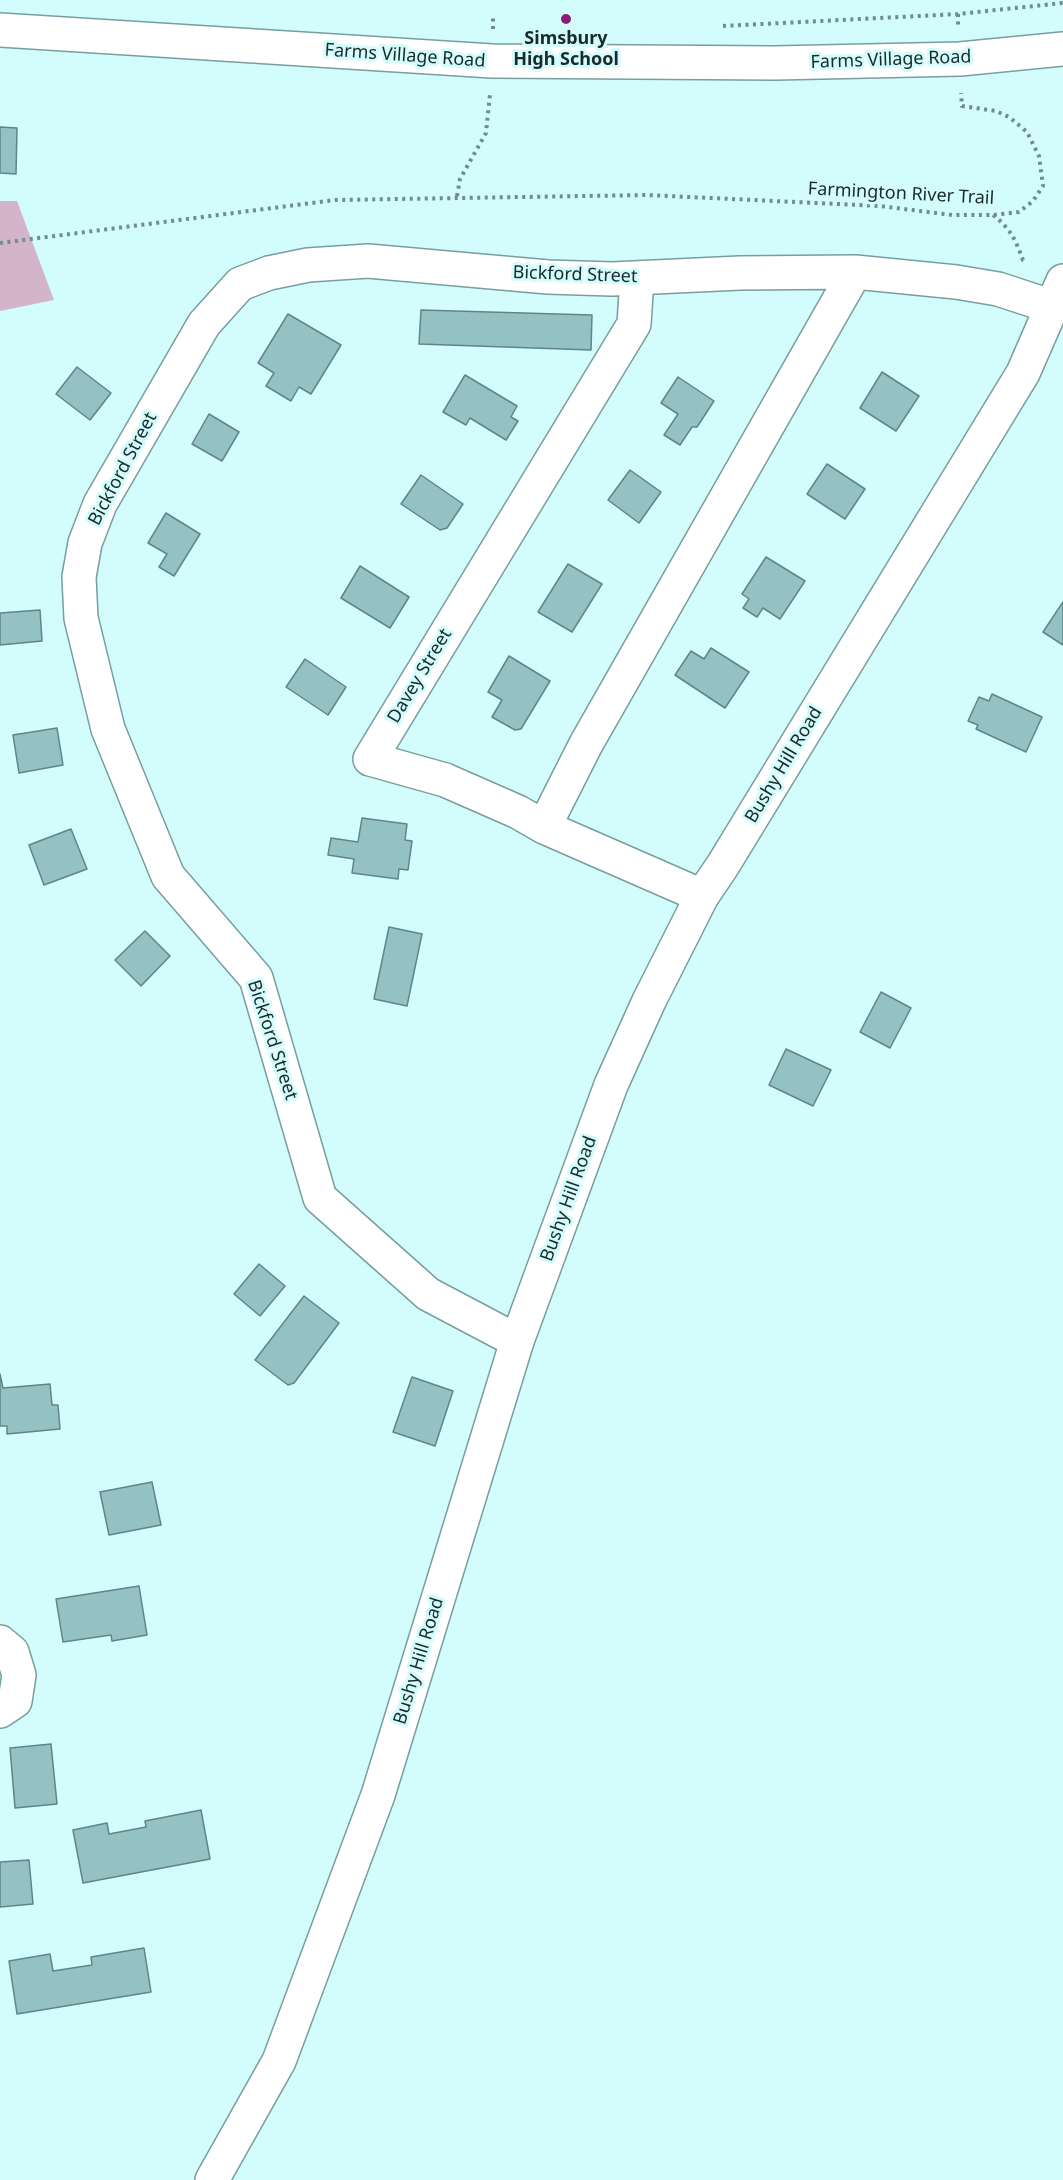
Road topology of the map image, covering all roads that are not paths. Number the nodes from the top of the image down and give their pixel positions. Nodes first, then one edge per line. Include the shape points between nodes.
1 (0, 30) edge
2 (1063, 50) edge
3 (855, 272) junction
4 (637, 278) junction
5 (1058, 294) edge
6 (544, 827) junction
7 (702, 896) junction
8 (517, 1341) junction
9 (0, 1642) edge
10 (0, 1711) edge
11 (212, 2180) edge

1 - 2 main road, Farms Village Road via 492,62 786,63 960,59
3 - 4 main road, Bickford Street
3 - 5 main road, Bickford Street
3 - 6 main road via 586,744
4 - 6 main road, Davey Street via 634,324 370,759 445,780
4 - 8 main road, Bickford Street via 548,277 368,261 308,265 268,273 240,284 204,324 100,504 85,543 79,578 81,618 108,729 168,876 256,978 320,1198 428,1294
5 - 7 main road, Bushy Hill Road via 1023,373
6 - 7 main road, Davey Street
7 - 8 main road, Bushy Hill Road via 611,1086
8 - 11 main road, Bushy Hill Road via 378,1795 279,2061
9 - 10 main road via 12,1652 19,1675 15,1701

